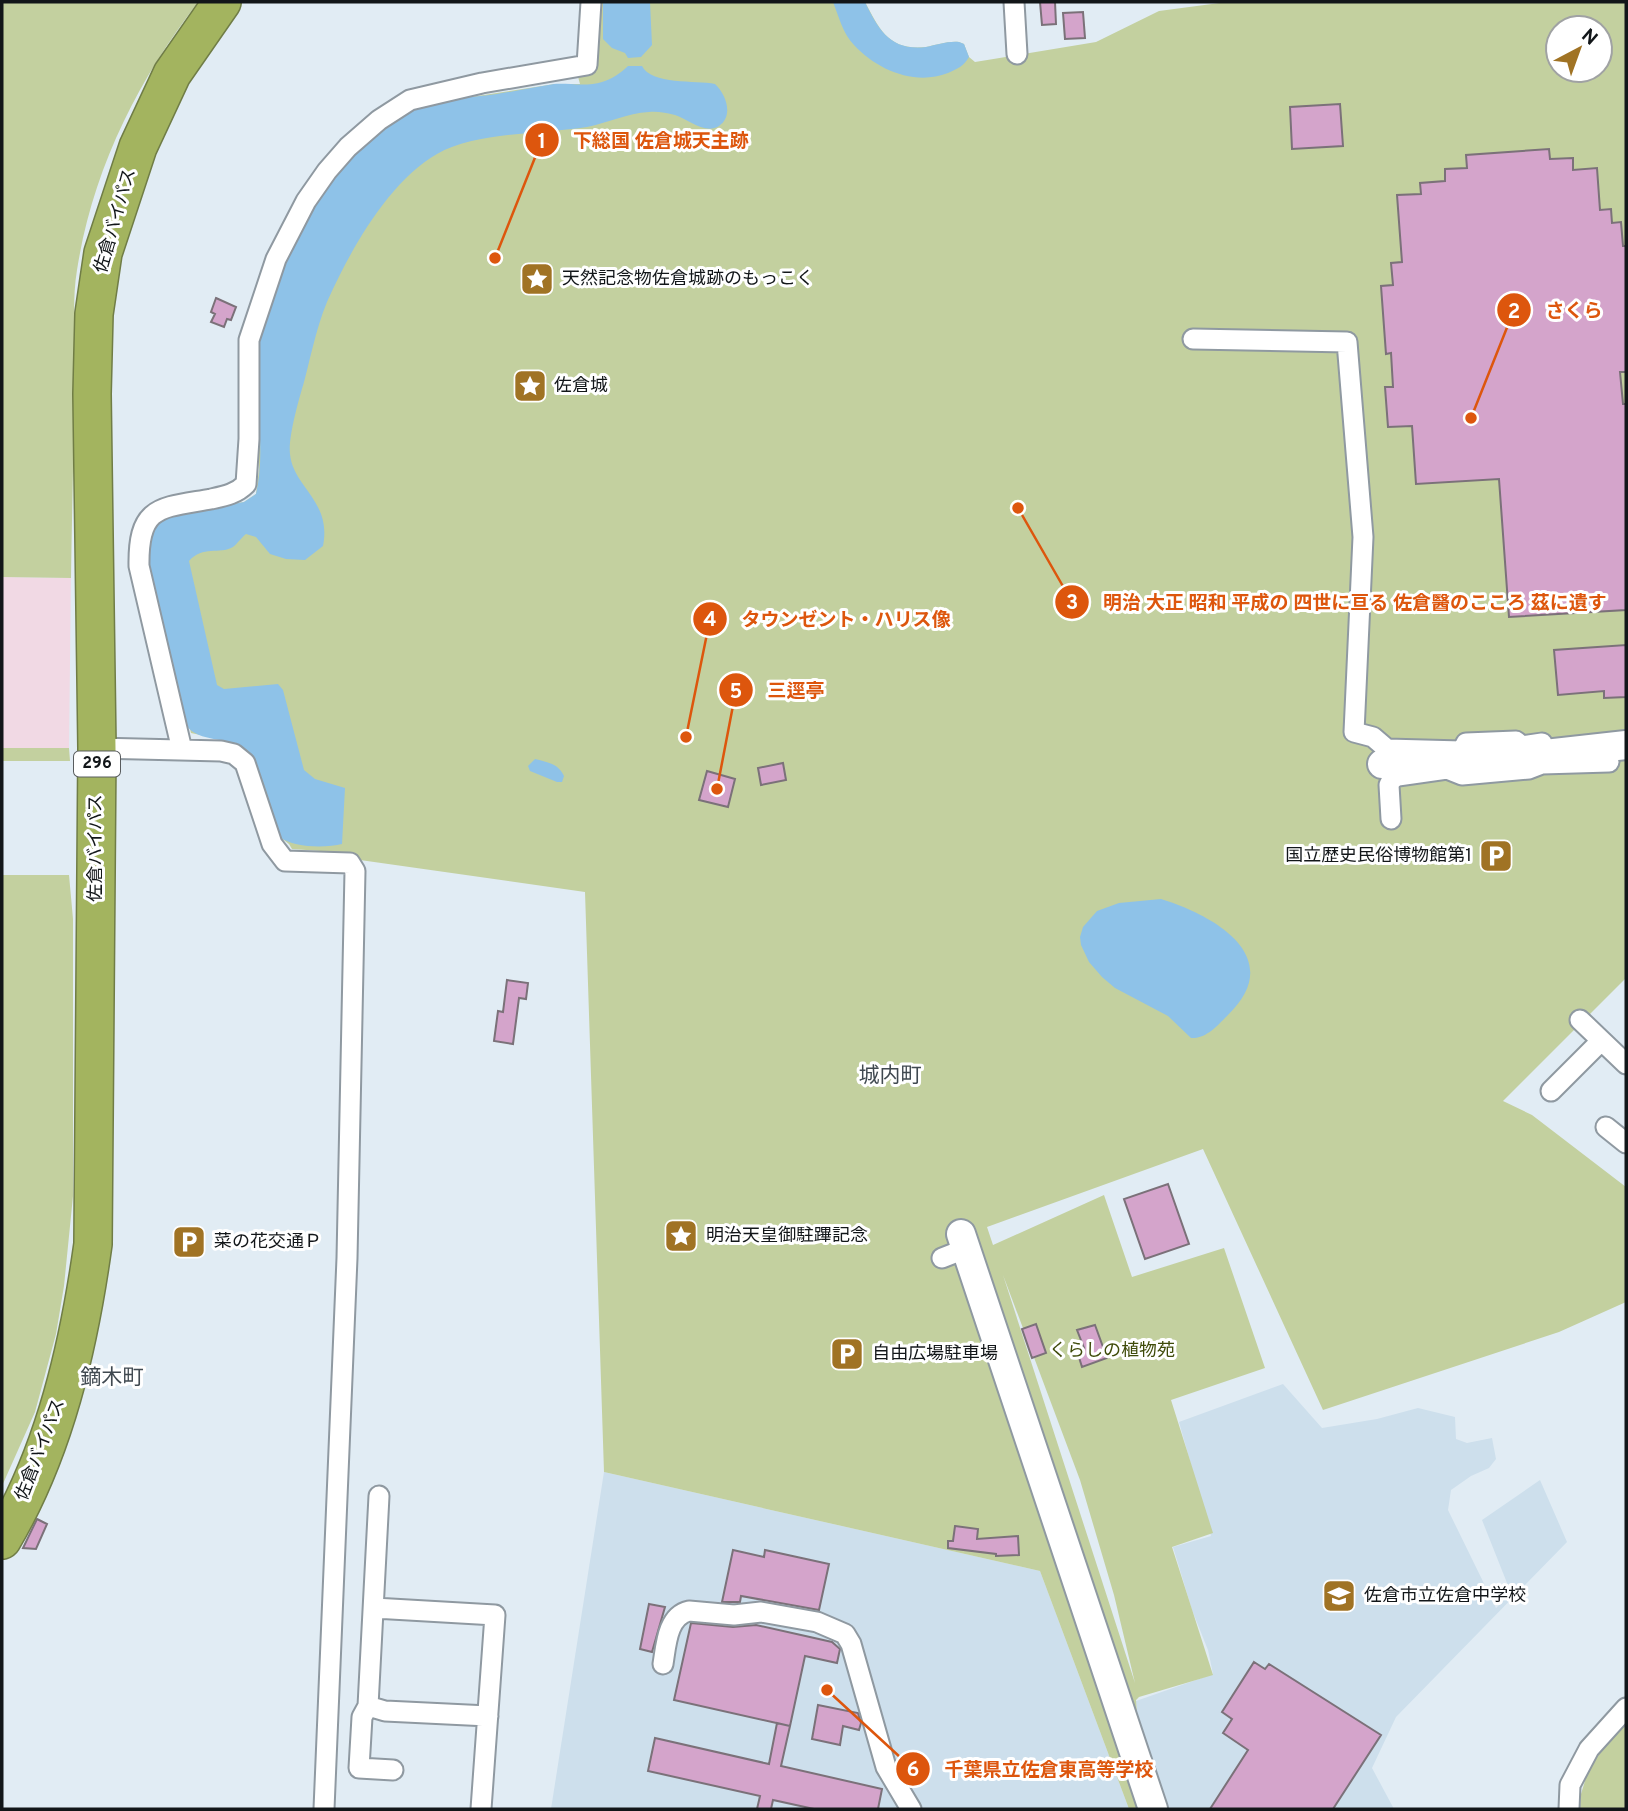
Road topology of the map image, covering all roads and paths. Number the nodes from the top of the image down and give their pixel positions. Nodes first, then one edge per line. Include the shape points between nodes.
1 (222, 2) edge
2 (591, 2) edge
3 (1014, 2) edge
4 (1017, 54) dead end
5 (1193, 339) dead end
6 (97, 748) junction
7 (1613, 748) edge
8 (182, 750) junction
9 (1382, 764) dead end
10 (1391, 819) dead end
11 (1580, 1020) dead end
12 (1601, 1041) junction
13 (1626, 1064) edge
14 (1551, 1091) dead end
15 (1606, 1127) dead end
16 (1626, 1143) edge
17 (956, 1247) dead end
18 (379, 1496) dead end
19 (2, 1540) edge
20 (374, 1608) junction
21 (663, 1664) dead end
22 (368, 1706) junction
23 (1626, 1708) edge
24 (488, 1716) junction
25 (393, 1770) dead end
26 (324, 1809) edge
27 (481, 1809) edge
28 (911, 1809) edge
29 (1153, 1809) edge
30 (1570, 1809) edge

1 - 6 highway, 佐倉バイパス / 296 via 172,74 138,147 103,253 94,314 92,394
2 - 8 street via 587,65 410,100 348,147 290,230 261,297 249,340 246,484 227,496 161,508 149,518 138,543 139,566
3 - 4 street
5 - 7 street via 1347,342 1363,537 1354,732 1373,737 1387,749 1462,751 1466,743 1516,741 1522,746
6 - 8 street
6 - 19 highway, 佐倉バイパス / 296 via 93,1244 79,1331 54,1424
7 - 9 street
7 - 10 street via 1529,769 1462,775 1447,769 1398,776 1389,785
8 - 26 street via 221,751 245,763 272,844 285,861 349,863 355,871 347,1258
11 - 12 street
12 - 13 street
12 - 14 street
15 - 16 street
17 - 29 street via 1054,1540
18 - 20 street
20 - 22 street
20 - 24 street via 495,1615
21 - 28 street via 673,1623 689,1611 761,1612 817,1622 845,1634 886,1767
22 - 24 street
22 - 25 street via 362,1717 359,1768
23 - 30 street via 1590,1749 1570,1785
24 - 27 street

